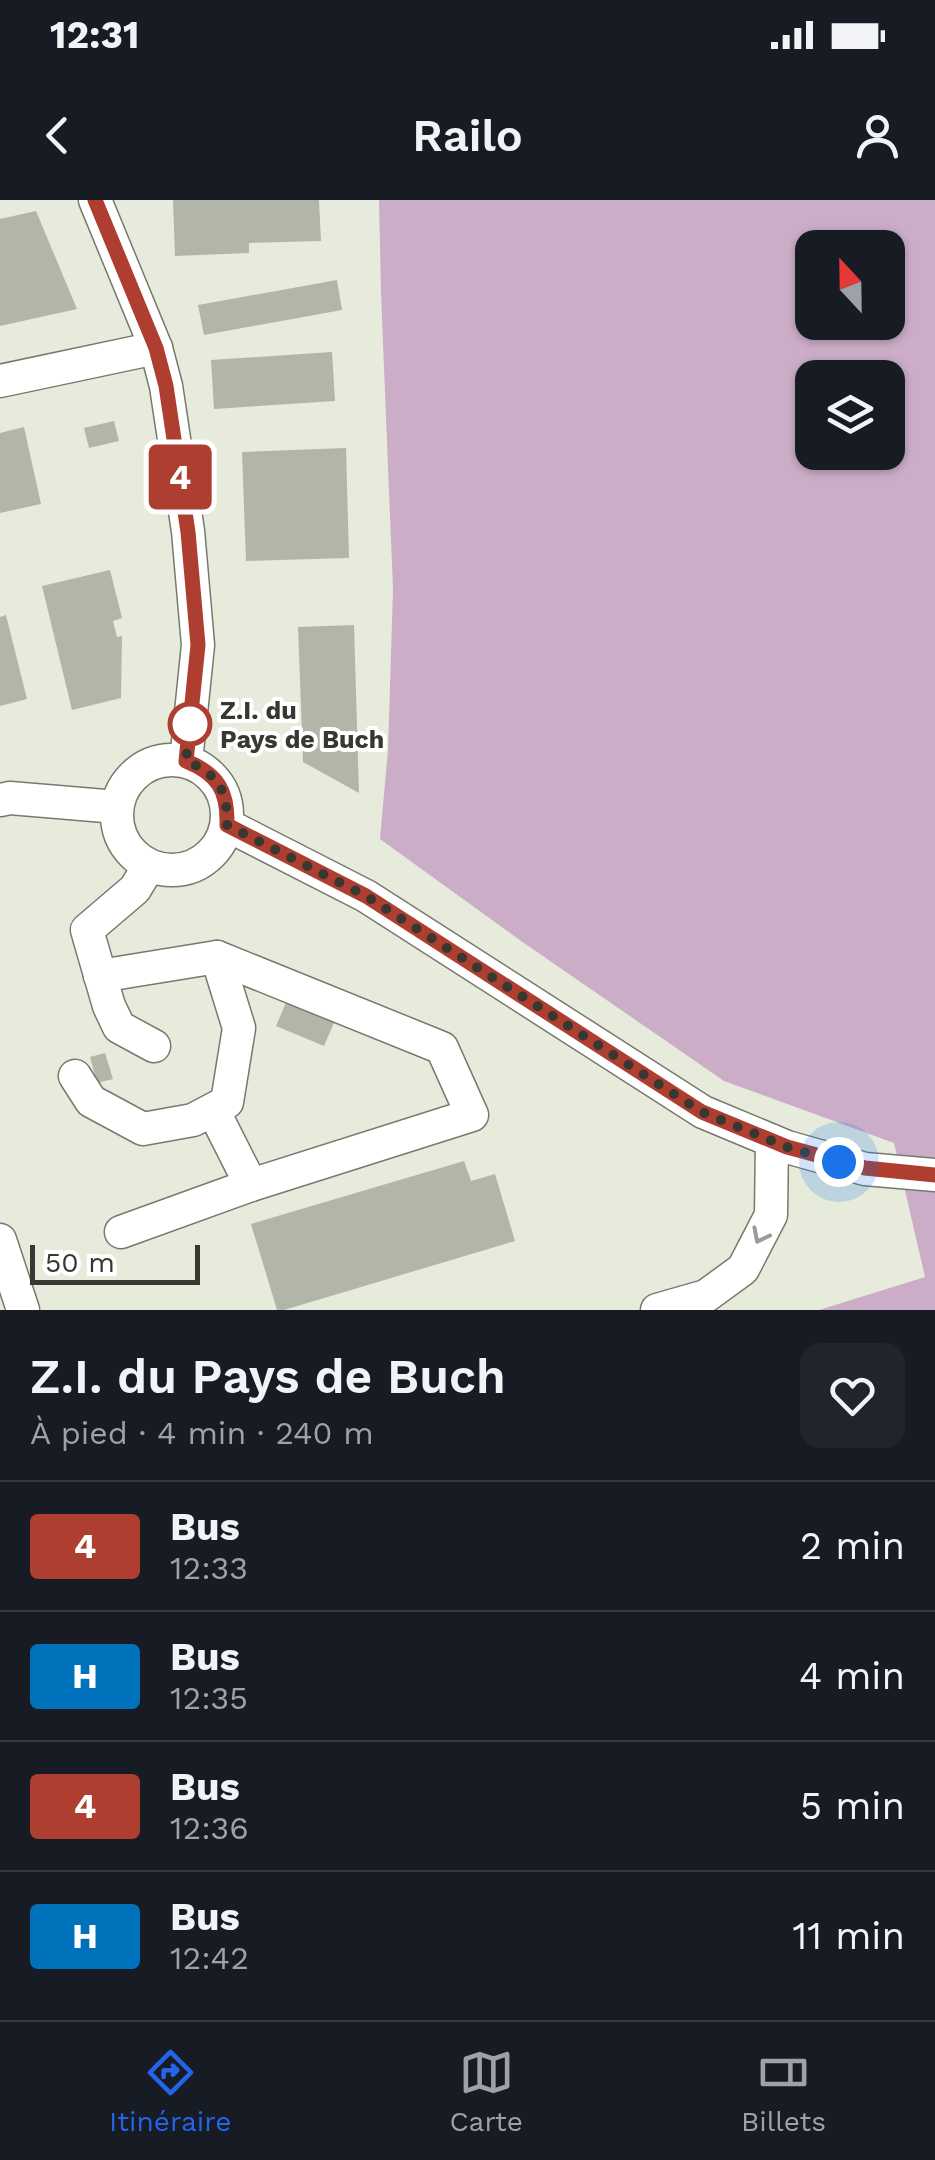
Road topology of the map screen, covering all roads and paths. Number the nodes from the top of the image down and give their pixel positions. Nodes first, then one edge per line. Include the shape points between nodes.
1 (95, 200) edge
2 (156, 348) junction
3 (0, 381) edge
4 (186, 761) junction
5 (0, 800) edge
6 (117, 807) junction
7 (227, 825) junction
8 (149, 866) junction
9 (217, 957) junction
10 (100, 976) junction
11 (154, 1046) dead end
12 (75, 1076) dead end
13 (213, 1110) junction
14 (772, 1141) junction
15 (935, 1175) edge
16 (251, 1184) junction
17 (122, 1232) dead end
18 (0, 1240) edge
19 (23, 1310) edge
20 (657, 1310) edge

1 - 2 street
2 - 3 street
2 - 4 street via 188,532 198,645
4 - 6 street via 150,764 122,790
4 - 7 street via 224,792
5 - 6 street
6 - 8 street via 123,842
7 - 8 street via 222,841 198,864 182,870
7 - 14 street via 366,896 702,1112
8 - 10 street via 135,889 87,930
9 - 10 street
9 - 13 street via 238,1028 227,1102
9 - 16 street via 442,1048 472,1115
10 - 11 street via 118,1027
12 - 13 street via 91,1101 143,1129
13 - 16 street
14 - 15 street via 865,1168
14 -> 20 street via 771,1215 743,1269 706,1296
16 - 17 street
18 - 19 street

